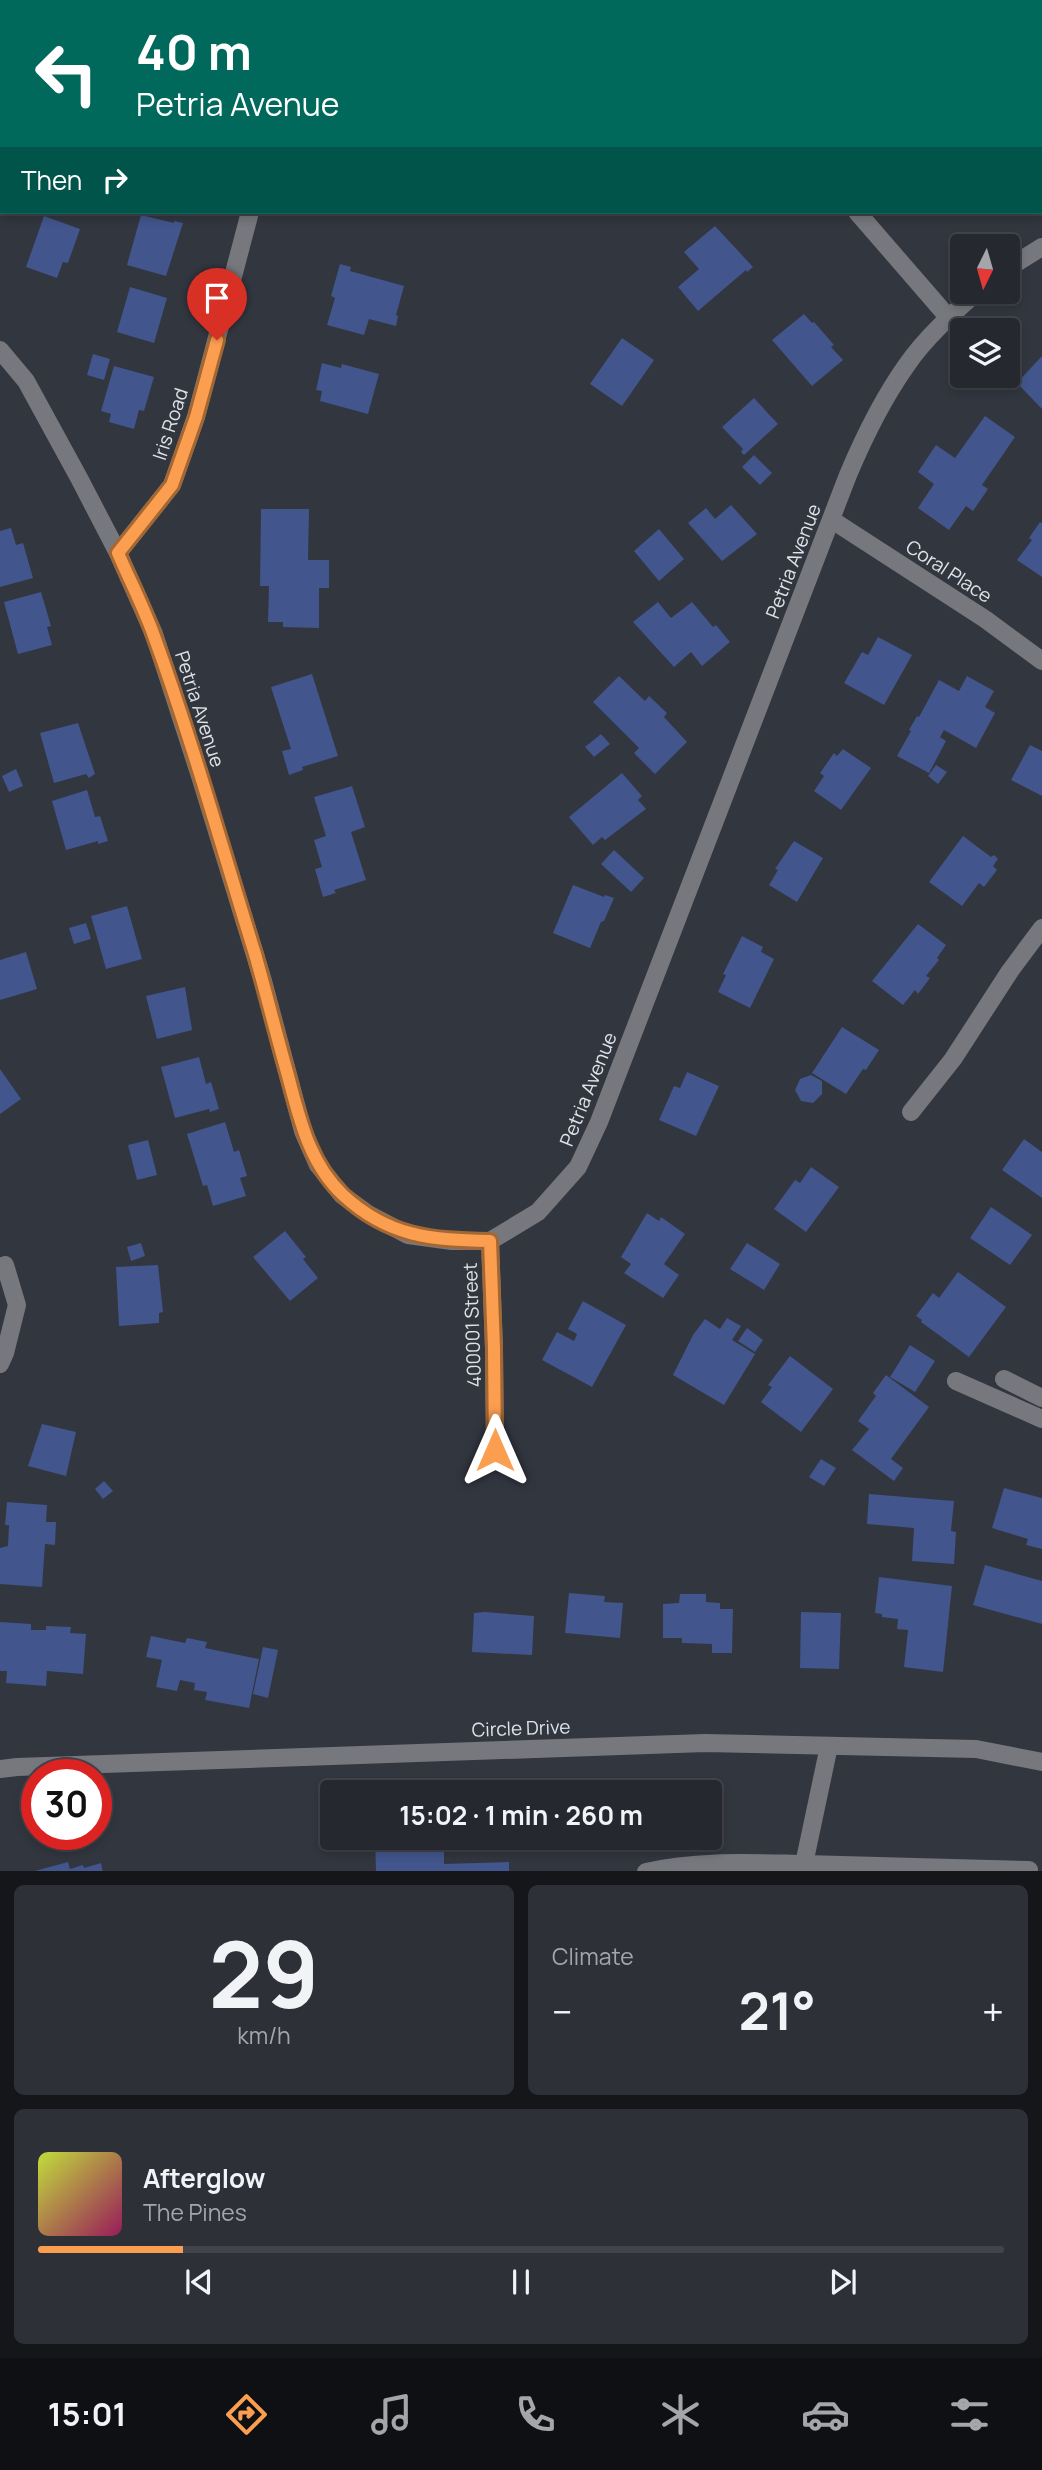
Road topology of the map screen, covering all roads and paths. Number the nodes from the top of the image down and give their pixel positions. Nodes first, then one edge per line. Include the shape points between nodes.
1 (249, 214) edge
2 (859, 214) edge
3 (1042, 247) edge
4 (1020, 261) edge
5 (963, 304) edge
6 (948, 317) junction
7 (0, 350) edge
8 (832, 520) junction
9 (118, 553) junction
10 (1042, 661) edge
11 (1042, 928) edge
12 (911, 1112) dead end
13 (490, 1241) junction
14 (5, 1265) dead end
15 (0, 1364) edge
16 (1004, 1379) dead end
17 (956, 1381) dead end
18 (1042, 1398) edge
19 (1042, 1419) edge
20 (495, 1450) dead end
21 (829, 1746) junction
22 (1042, 1762) edge
23 (0, 1769) edge
24 (804, 1864) junction
25 (1029, 1870) edge
26 (646, 1871) edge

1 - 9 street, Iris Road via 196,417 172,485
2 - 6 street
3 - 4 street
5 - 6 street, Petria Avenue
6 - 8 street, Petria Avenue via 906,365 868,429
7 - 9 street, Petria Avenue via 26,381
8 - 10 street, Coral Place
8 - 13 street, Petria Avenue via 578,1167 538,1212
9 - 13 street, Petria Avenue via 154,634 192,750 303,1131 318,1165 342,1195 408,1235
11 - 12 street
13 - 20 street, 400001 Street
14 - 15 street via 17,1305
16 - 18 street
17 - 19 street
21 - 22 street, Circle Drive via 976,1749
21 - 23 street, Circle Drive via 705,1743
21 - 24 street
24 - 25 street
24 - 26 street via 673,1866

